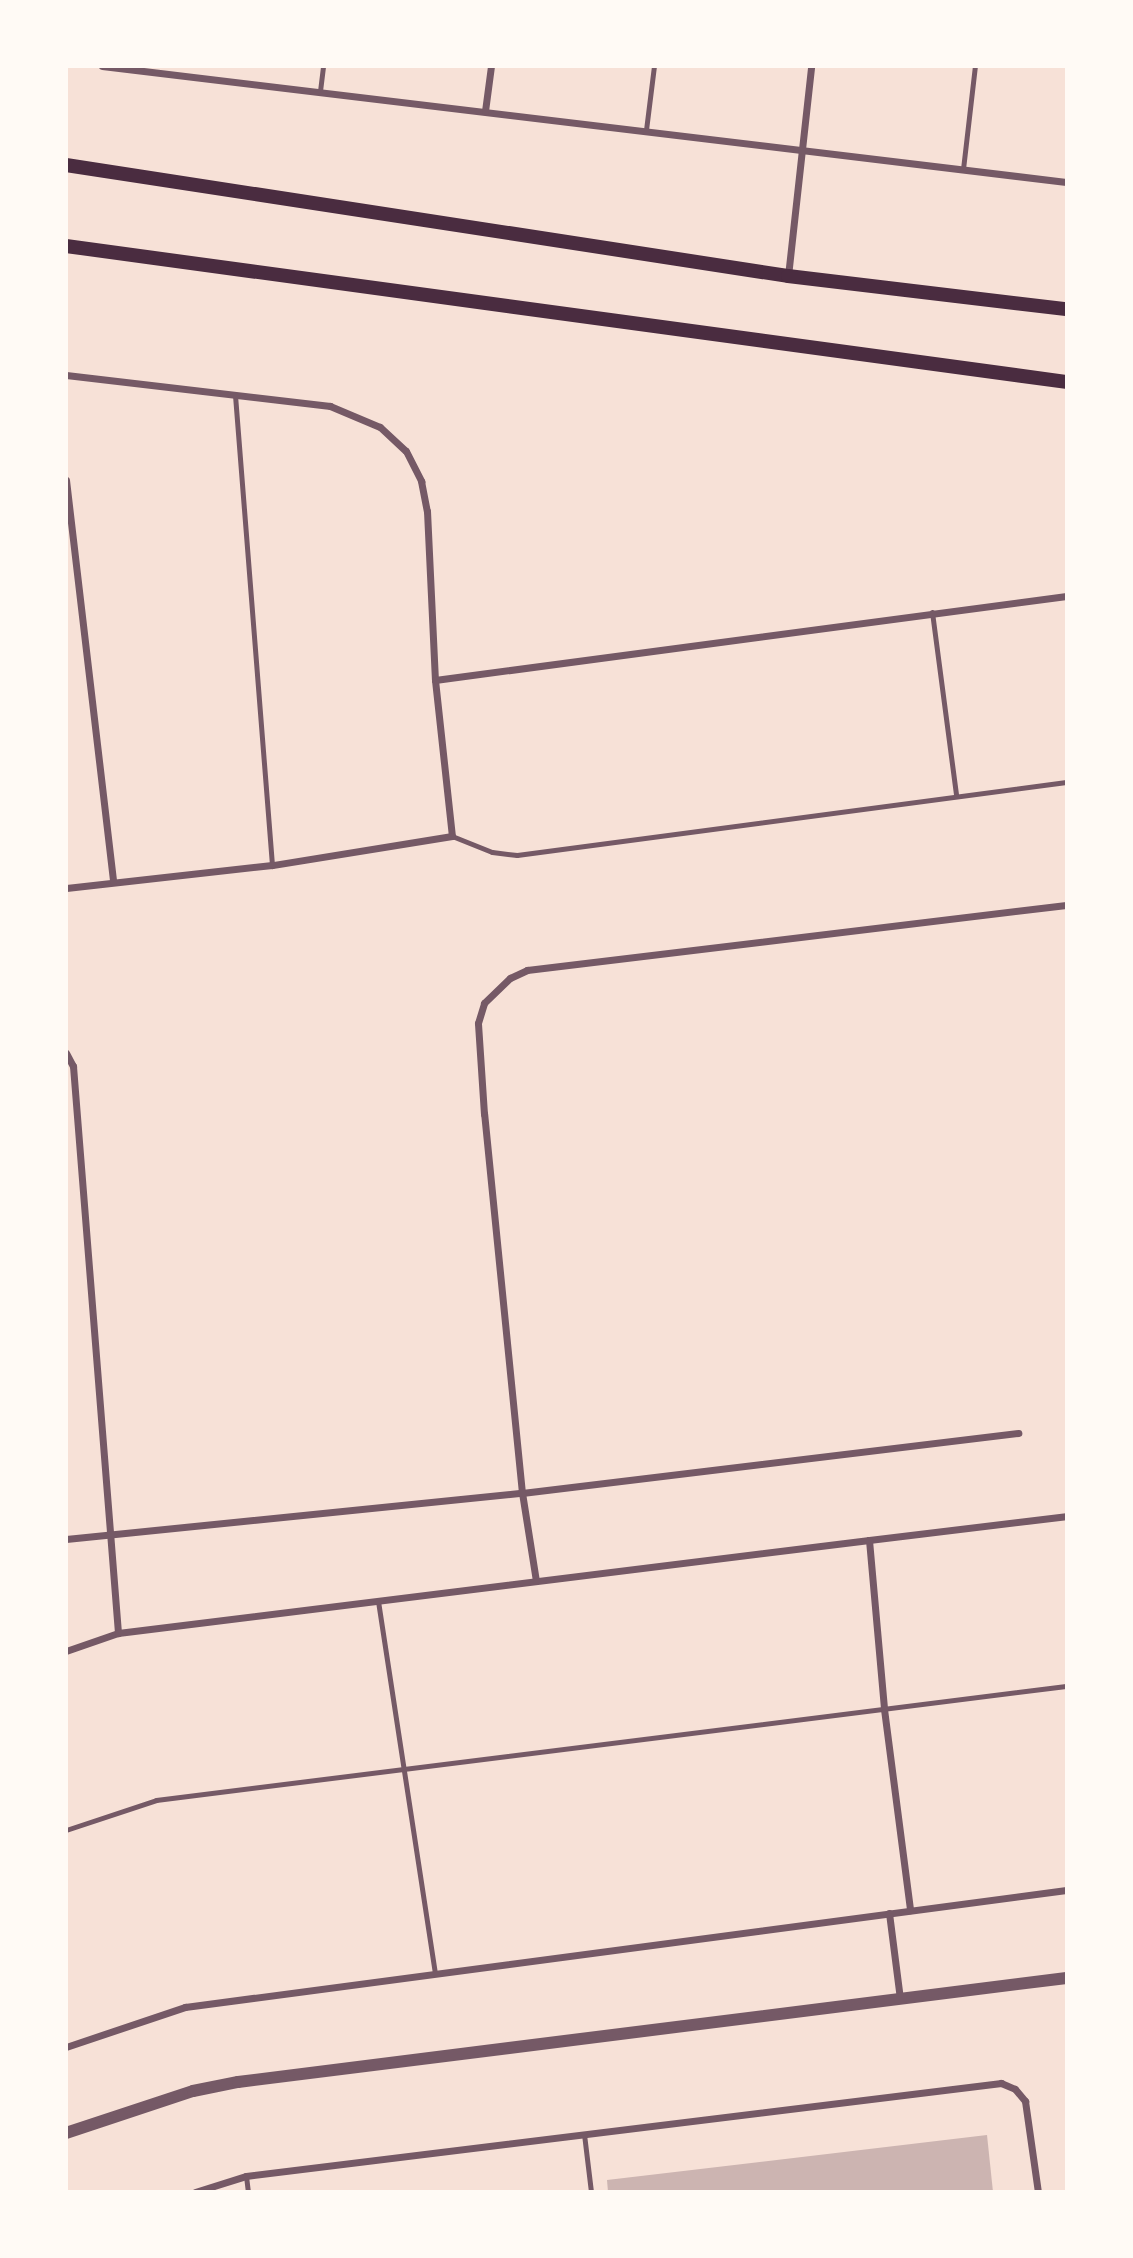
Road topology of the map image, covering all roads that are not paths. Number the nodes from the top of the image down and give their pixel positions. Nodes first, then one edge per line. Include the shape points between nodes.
1 (102, 66) edge
2 (323, 66) edge
3 (491, 66) edge
4 (654, 66) edge
5 (811, 66) edge
6 (975, 66) edge
7 (156, 69) edge
8 (320, 90) junction
9 (485, 111) junction
10 (646, 130) junction
11 (802, 149) junction
12 (66, 165) edge
13 (963, 169) junction
14 (1066, 182) edge
15 (66, 246) edge
16 (788, 276) junction
17 (1066, 309) edge
18 (66, 375) edge
19 (1066, 382) edge
20 (236, 394) junction
21 (66, 480) edge
22 (1066, 596) edge
23 (932, 612) junction
24 (435, 680) junction
25 (1066, 782) edge
26 (956, 795) junction
27 (452, 836) junction
28 (271, 865) junction
29 (113, 881) junction
30 (66, 888) edge
31 (1066, 905) edge
32 (66, 1053) edge
33 (1018, 1433) dead end
34 (522, 1493) junction
35 (1066, 1516) edge
36 (109, 1534) junction
37 (66, 1539) edge
38 (869, 1540) junction
39 (536, 1581) junction
40 (378, 1601) junction
41 (118, 1633) junction
42 (66, 1651) edge
43 (1066, 1686) edge
44 (884, 1709) junction
45 (404, 1769) junction
46 (66, 1830) edge
47 (1066, 1890) edge
48 (910, 1910) junction
49 (889, 1913) junction
50 (435, 1973) junction
51 (1066, 1978) edge
52 (900, 1999) junction
53 (66, 2047) edge
54 (66, 2133) edge
55 (584, 2134) junction
56 (246, 2176) junction
57 (195, 2192) edge
58 (248, 2192) edge
59 (591, 2192) edge
60 (1038, 2192) edge

1 - 7 street
2 - 8 lane
3 - 9 street
4 - 10 lane
5 - 11 street
6 - 13 lane
7 - 8 street
8 - 9 street
9 - 10 street
10 - 11 street
11 - 13 street
11 - 16 street
12 - 16 main road
13 - 14 street
15 - 19 main road
16 - 17 main road
18 - 20 street
20 - 24 street via 330,406 380,427 406,451 422,481 427,511
20 - 28 lane
21 - 29 street
22 - 23 street
23 - 24 street
23 - 26 lane
24 - 27 street
25 - 26 lane
26 - 27 lane via 517,855 492,852
27 - 28 street
28 - 29 street
29 - 30 street
31 - 34 street via 527,970 496,988 484,1003 478,1023
32 - 36 street via 72,1066
33 - 34 street
34 - 36 street
34 - 39 street
35 - 38 street
36 - 37 street
36 - 41 street
38 - 39 street
38 - 44 street
39 - 40 street
40 - 41 street
40 - 45 lane
41 - 42 street
43 - 44 lane
44 - 45 lane
44 - 48 street
45 - 46 lane via 156,1800
45 - 50 lane
47 - 48 street
48 - 49 street
49 - 50 street
49 - 52 street
50 - 53 street via 185,2007
51 - 52 street
52 - 54 street via 238,2082 193,2091
55 - 56 street
55 - 59 lane
55 - 60 street via 1001,2083 1015,2089 1024,2101
56 - 57 street
56 - 58 lane

